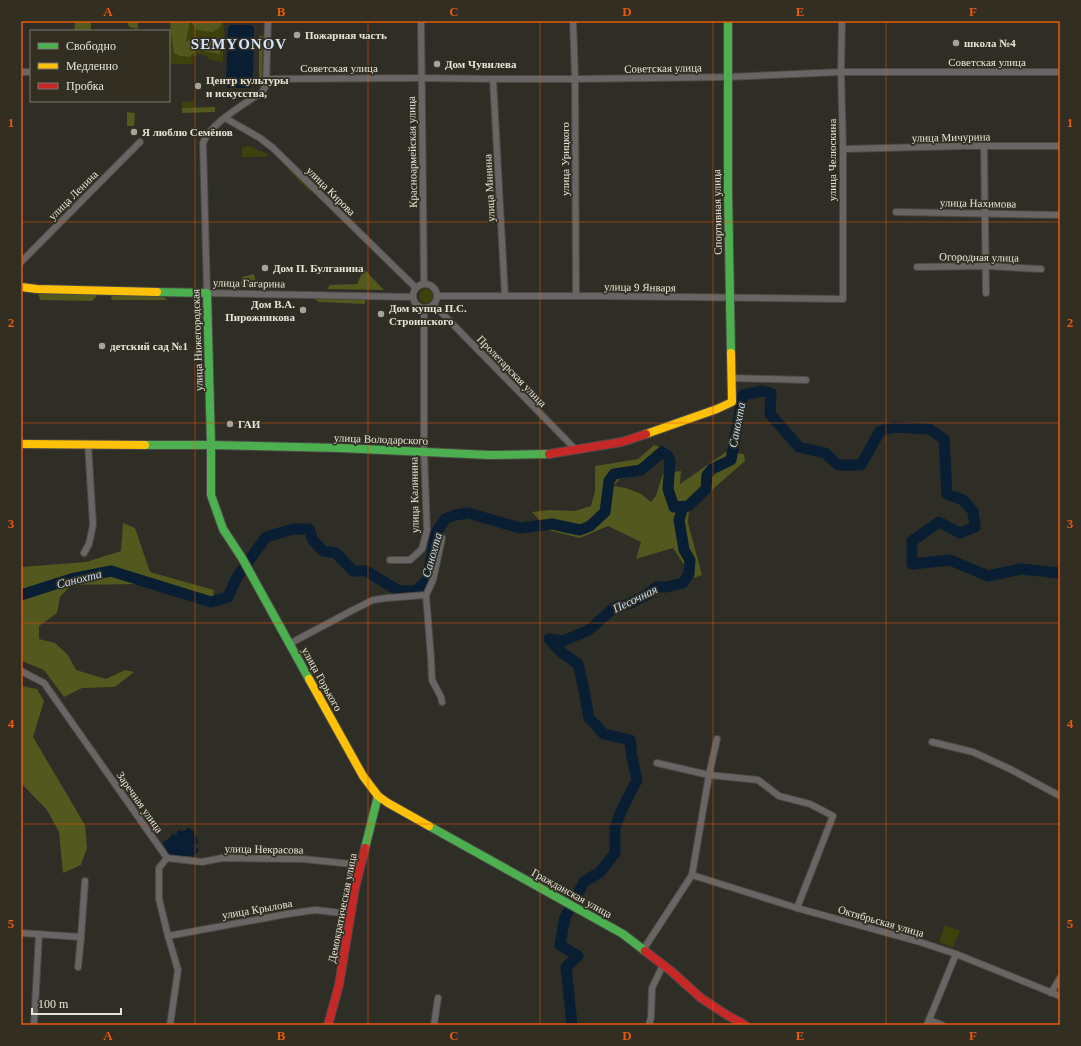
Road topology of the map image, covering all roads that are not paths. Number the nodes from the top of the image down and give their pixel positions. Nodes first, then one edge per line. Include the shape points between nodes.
1 (268, 21) edge
2 (421, 21) edge
3 (573, 21) edge
4 (728, 21) edge
5 (842, 21) edge
6 (841, 72) junction
7 (1060, 72) edge
8 (728, 77) junction
9 (421, 78) junction
10 (267, 79) junction
11 (494, 79) junction
12 (575, 79) junction
13 (223, 119) junction
14 (140, 142) dead end
15 (984, 146) junction
16 (1060, 146) edge
17 (843, 149) junction
18 (896, 212) dead end
19 (985, 213) junction
20 (1060, 215) edge
21 (21, 262) edge
22 (986, 266) junction
23 (917, 267) dead end
24 (1041, 269) dead end
25 (424, 284) junction
26 (21, 287) edge
27 (416, 288) junction
28 (36, 289) junction
29 (21, 293) edge
30 (207, 293) junction
31 (986, 293) dead end
32 (438, 296) junction
33 (505, 296) junction
34 (576, 296) junction
35 (413, 297) junction
36 (730, 298) junction
37 (843, 299) joint
38 (434, 305) junction
39 (424, 308) junction
40 (731, 378) junction
41 (806, 380) dead end
42 (732, 402) joint
43 (21, 444) edge
44 (88, 444) junction
45 (212, 445) junction
46 (576, 450) junction
47 (424, 452) junction
48 (442, 538) dead end
49 (84, 553) dead end
50 (242, 558) joint
51 (390, 560) dead end
52 (426, 595) junction
53 (289, 644) junction
54 (21, 671) edge
55 (442, 702) dead end
56 (717, 739) dead end
57 (932, 742) dead end
58 (657, 764) dead end
59 (709, 775) junction
60 (378, 796) junction
61 (1060, 796) edge
62 (167, 858) junction
63 (361, 865) junction
64 (692, 875) junction
65 (85, 881) dead end
66 (797, 908) junction
67 (351, 914) junction
68 (21, 933) edge
69 (40, 934) junction
70 (168, 936) junction
71 (81, 937) junction
72 (643, 950) junction
73 (956, 954) junction
74 (663, 965) junction
75 (78, 967) dead end
76 (1060, 978) edge
77 (1051, 993) junction
78 (1060, 996) edge
79 (438, 998) dead end
80 (928, 1022) edge
81 (741, 1024) edge
82 (34, 1025) edge
83 (170, 1025) edge
84 (328, 1025) edge
85 (434, 1025) edge
86 (649, 1025) edge
87 (942, 1025) edge

1 - 10 street
2 - 9 street, Красноармейская улица
3 - 12 street, улица Урицкого
4 - 8 street, Спортивная улица
5 - 6 street, улица Челюскина
6 - 7 street, Советская улица
6 - 8 street, Советская улица
6 - 17 street, улица Челюскина
8 - 12 street, Советская улица
8 - 36 street, Спортивная улица
9 - 10 street, Советская улица
9 - 11 street, Советская улица
9 - 25 street, Красноармейская улица
10 - 13 street, улица Нижегородская via 262,92
11 - 12 street, Советская улица
11 - 33 street, улица Минина
12 - 34 street, улица Урицкого
13 - 27 street, улица Кирова via 260,138 273,148
13 - 30 street, улица Нижегородская via 207,135 203,143
14 - 21 street, улица Ленина
15 - 16 street, улица Мичурина
15 - 17 street, улица Мичурина
15 - 19 street
17 - 37 street, улица Челюскина
18 - 19 street, улица Нахимова
19 - 20 street, улица Нахимова
19 - 22 street
22 - 23 street, Огородная улица
22 - 24 street, Огородная улица
22 - 31 street
25 - 27 street
25 - 32 street via 435,288
26 - 28 street
27 - 35 street
28 - 29 street
28 - 30 street, улица Гагарина
30 - 35 street, улица Гагарина
30 - 45 street, улица Нижегородская
32 - 33 street, улица 9 Января
32 - 38 street
33 - 34 street, улица 9 Января
34 - 36 street, улица 9 Января
35 - 39 street via 418,306
36 - 37 street, улица 9 Января
36 - 40 street, Спортивная улица
38 - 39 street
38 - 46 street, Пролетарская улица
39 - 47 street, улица Калинина
40 - 41 street
40 - 42 street, Спортивная улица
42 - 46 street, улица Володарского via 622,442
43 - 44 street, улица Володарского
44 - 45 street, улица Володарского
44 - 49 street via 93,525 89,544
45 - 47 street, улица Володарского
45 - 50 street, улица Нижегородская via 211,495 223,529
46 - 47 street, улица Володарского via 552,454 490,455
47 - 51 street, улица Калинина via 427,530 422,549 410,560
48 - 52 street via 433,580
50 - 53 street, улица Горького
52 - 53 street via 373,600
52 - 55 street via 432,680
53 - 60 street, улица Горького via 363,776
54 - 62 street, Заречная улица via 44,683
56 - 59 street
57 - 61 street via 973,752
58 - 59 street
59 - 64 street
59 - 66 street via 758,780 779,796 810,804 833,816
60 - 63 street, Демократическая улица
60 - 72 street, Гражданская улица via 623,934
62 - 63 street, улица Некрасова via 202,862 222,858 303,859
62 - 70 street via 159,868 159,899
63 - 67 street, Демократическая улица
64 - 66 street, Октябрьская улица
64 - 72 street
65 - 71 street
66 - 73 street, Октябрьская улица
67 - 70 street, улица Крылова via 315,910
67 - 84 street, Демократическая улица via 339,985
68 - 69 street
69 - 71 street
69 - 82 street
70 - 83 street via 178,970
71 - 75 street
72 - 74 street, Гражданская улица
73 - 77 street, Октябрьская улица
73 - 80 street
74 - 81 street, Гражданская улица via 701,998
74 - 86 street via 652,988
76 - 77 street
77 - 78 street, Октябрьская улица
79 - 85 street
80 - 87 street

